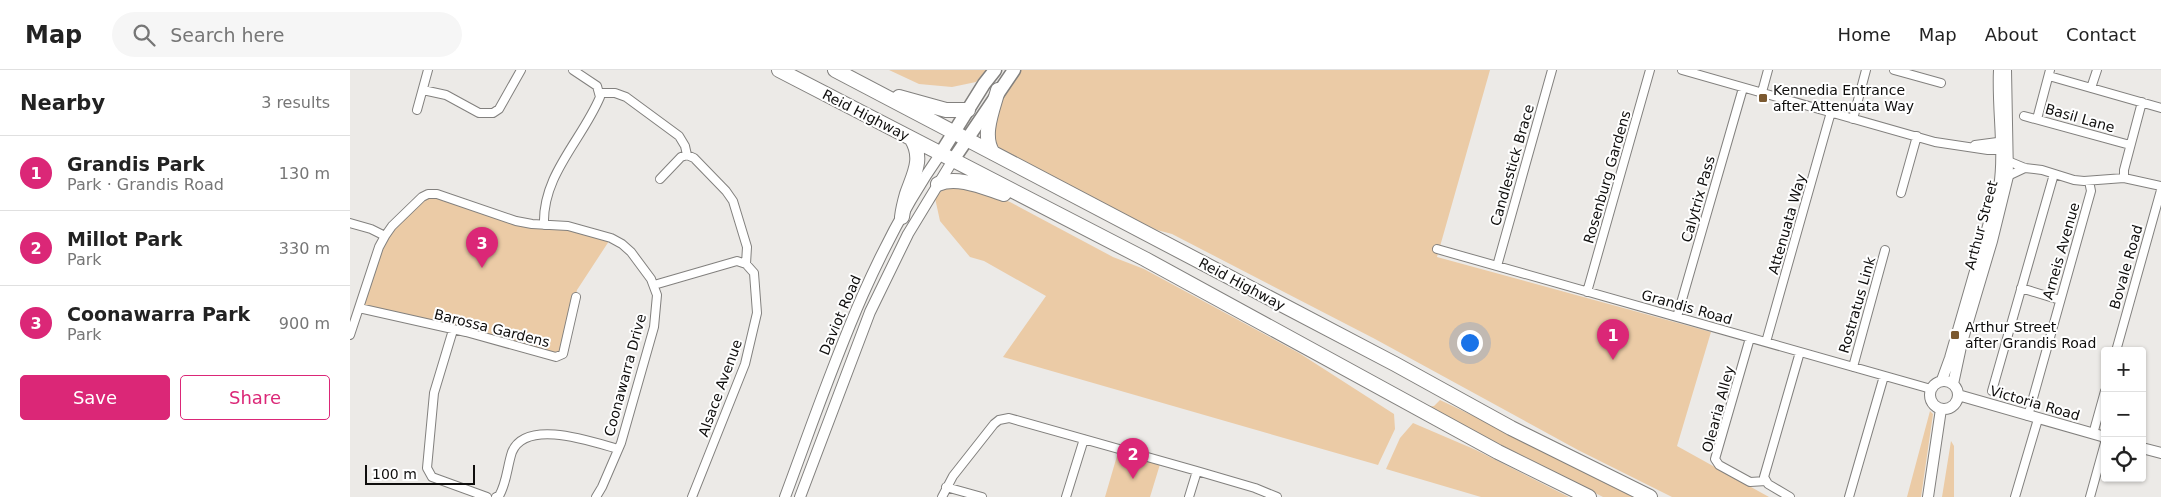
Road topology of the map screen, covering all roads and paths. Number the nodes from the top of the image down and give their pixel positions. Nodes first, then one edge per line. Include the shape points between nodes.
1 (428, 70) edge
2 (521, 70) edge
3 (573, 70) edge
4 (779, 70) edge
5 (835, 70) edge
6 (848, 70) edge
7 (995, 70) edge
8 (1014, 70) edge
9 (1552, 70) edge
10 (1650, 70) edge
11 (1682, 70) edge
12 (1768, 70) edge
13 (1866, 70) edge
14 (1894, 70) edge
15 (1999, 70) edge
16 (2006, 70) edge
17 (2097, 70) edge
18 (2050, 73) edge
19 (1941, 83) dead end
20 (1743, 88) junction
21 (2091, 88) junction
22 (423, 90) junction
23 (998, 90) junction
24 (1762, 92) junction
25 (600, 93) junction
26 (2142, 102) junction
27 (2161, 108) edge
28 (417, 110) dead end
29 (968, 110) junction
30 (1831, 112) junction
31 (2024, 116) dead end
32 (1853, 119) junction
33 (2036, 119) junction
34 (1917, 136) junction
35 (959, 137) junction
36 (911, 138) junction
37 (2003, 145) junction
38 (2130, 145) junction
39 (993, 153) junction
40 (687, 155) junction
41 (947, 156) junction
42 (2008, 161) junction
43 (2025, 168) junction
44 (2054, 174) junction
45 (2008, 176) junction
46 (2124, 178) junction
47 (660, 179) dead end
48 (2089, 181) junction
49 (938, 184) junction
50 (2161, 188) edge
51 (1901, 193) dead end
52 (1032, 201) junction
53 (902, 217) junction
54 (350, 223) edge
55 (544, 225) junction
56 (385, 236) junction
57 (1438, 249) dead end
58 (1885, 250) dead end
59 (746, 264) junction
60 (1497, 266) junction
61 (654, 285) junction
62 (2021, 288) junction
63 (1587, 292) junction
64 (576, 297) dead end
65 (2060, 300) junction
66 (359, 308) junction
67 (1677, 317) junction
68 (454, 330) junction
69 (350, 336) edge
70 (1750, 338) junction
71 (1766, 342) junction
72 (2117, 347) edge
73 (1800, 352) junction
74 (1853, 367) junction
75 (1884, 376) junction
76 (1942, 380) junction
77 (1953, 384) junction
78 (1931, 389) junction
79 (1992, 391) dead end
80 (2105, 392) edge
81 (1958, 395) junction
82 (1941, 409) junction
83 (2033, 417) junction
84 (2093, 434) junction
85 (2102, 437) edge
86 (1084, 439) junction
87 (618, 449) junction
88 (2146, 449) edge
89 (2161, 453) edge
90 (2101, 457) edge
91 (1197, 471) junction
92 (1766, 481) junction
93 (946, 487) junction
94 (487, 497) edge
95 (496, 497) edge
96 (596, 497) edge
97 (692, 497) edge
98 (785, 497) edge
99 (800, 497) edge
100 (942, 497) edge
101 (982, 497) edge
102 (1066, 497) edge
103 (1189, 497) edge
104 (1277, 497) edge
105 (1589, 497) edge
106 (1650, 497) edge
107 (1790, 497) edge
108 (1850, 497) edge
109 (1928, 497) edge
110 (2015, 497) edge
111 (2090, 497) edge

1 - 22 street
2 - 22 street via 499,109 493,113 479,113 446,95
3 - 25 street via 592,81
4 - 36 highway, Reid Highway
5 - 35 highway, Reid Highway
6 - 29 highway via 913,102 946,110
7 - 29 main road
8 - 23 main road
9 - 60 street, Candlestick Brace
10 - 63 street, Rosenburg Gardens
11 - 20 street
12 - 24 street
13 - 32 street
14 - 19 street
15 - 37 street, Arthur Street
16 - 37 street, Arthur Street
17 - 21 street
18 - 21 street
18 - 33 street
20 - 24 street
20 - 67 street, Calytrix Pass
21 - 26 street
22 - 28 street
23 - 35 main road
23 - 39 highway via 988,133 988,144
24 - 30 street
25 - 40 street via 626,97 679,136
25 - 55 street via 554,175
26 - 27 street
26 - 38 street
29 - 35 main road
30 - 32 street
30 - 71 street, Attenuata Way
31 - 33 street, Basil Lane
32 - 34 street
33 - 38 street, Basil Lane
34 - 37 street via 1963,147
34 - 51 street
35 - 39 highway, Reid Highway
35 - 41 main road
36 - 41 highway, Reid Highway
36 - 53 highway via 918,157
37 - 42 street, Arthur Street
37 - 76 street, Arthur Street via 1999,188
38 - 46 street
39 - 106 highway, Reid Highway via 1453,397
40 - 47 street
40 - 59 street, Alsace Avenue via 726,190 733,201 747,247
41 - 49 street, Daviot Road
41 - 52 highway, Reid Highway
41 - 53 street, Daviot Road
42 - 43 street
42 - 45 street, Arthur Street
43 - 44 street
43 - 45 street
44 - 48 street
44 - 62 street
45 - 77 street, Arthur Street
46 - 48 street
46 - 50 street
48 - 65 street, Arneis Avenue via 2091,191
49 - 52 highway via 960,182
49 - 99 street, Daviot Road via 908,234 870,312
50 - 72 street, Bovale Road
52 - 105 highway, Reid Highway
53 - 98 street, Daviot Road via 873,271 842,342
54 - 56 street
55 - 56 street via 516,221 428,194
55 - 61 street via 568,226 611,238 631,252
56 - 66 street
57 - 60 street, Grandis Road
58 - 74 street, Rostratus Link
59 - 61 street via 737,261
59 - 97 street, Alsace Avenue via 754,273 757,313 746,364
60 - 63 street, Grandis Road
61 - 87 street, Coonawarra Drive via 657,295 654,327
62 - 65 street
62 - 79 street
63 - 67 street, Grandis Road
64 - 68 street, Barossa Gardens via 563,354 556,357
65 - 83 street, Arneis Avenue
66 - 68 street, Barossa Gardens
66 - 69 street
67 - 70 street, Grandis Road
68 - 94 street via 434,393 427,468 432,476
70 - 71 street, Grandis Road
70 - 92 street, Olearia Alley via 1715,459 1719,465 1750,482
71 - 73 street, Grandis Road
73 - 74 street, Grandis Road
73 - 92 street via 1764,477
74 - 75 street, Grandis Road
75 - 78 street, Grandis Road
75 - 108 street
76 - 77 street
76 - 78 street
77 - 81 street
78 - 82 street via 1932,404
80 - 84 street
81 - 82 street via 1953,406
81 - 83 street, Victoria Road
82 - 109 street
83 - 84 street, Victoria Road
83 - 110 street, Arneis Avenue
84 - 85 street, Victoria Road
86 - 91 street
86 - 93 street via 1003,419 994,424
86 - 102 street
87 - 95 street via 571,436 531,435 522,438 513,451 504,488
87 - 96 street, Coonawarra Drive
88 - 89 street
90 - 111 street
91 - 103 street
91 - 104 street
92 - 107 street
93 - 100 street
93 - 101 street

